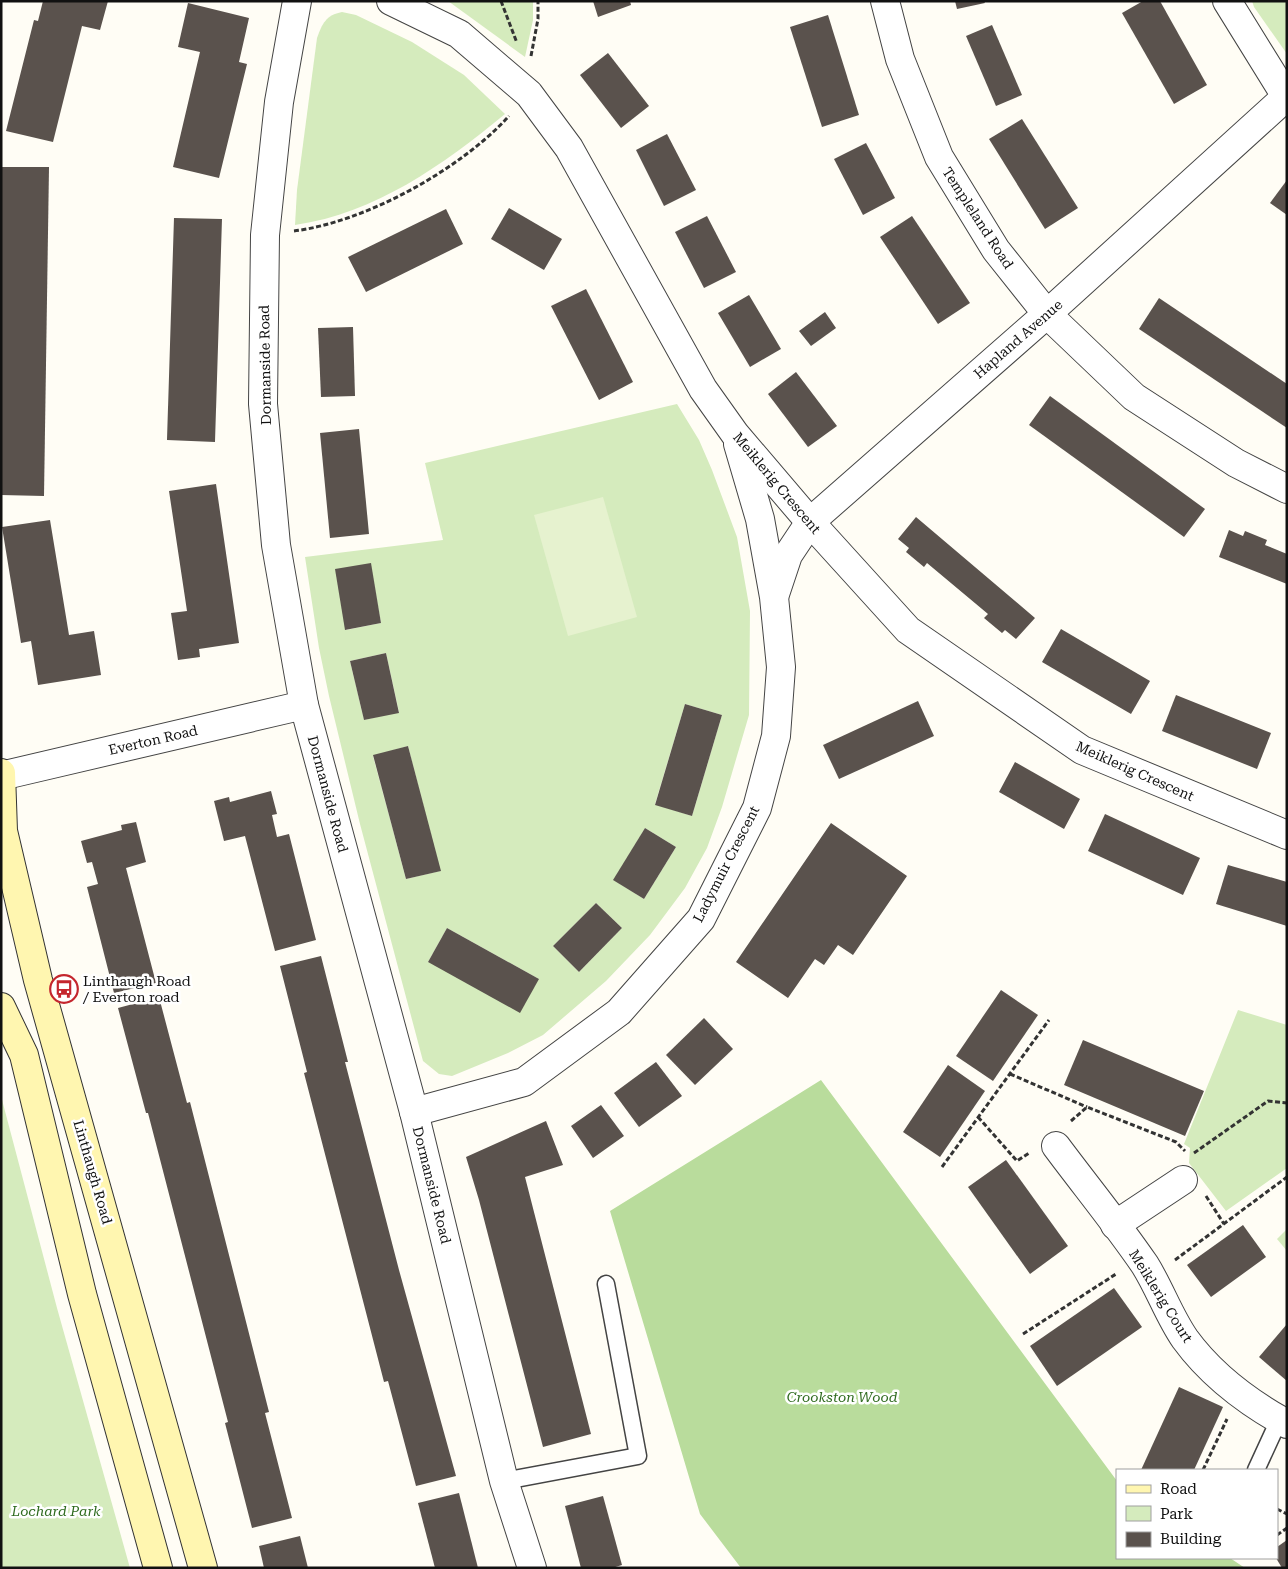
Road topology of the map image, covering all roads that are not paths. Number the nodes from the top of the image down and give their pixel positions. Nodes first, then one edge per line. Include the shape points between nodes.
1 (297, 1) edge
2 (391, 1) edge
3 (885, 1) edge
4 (1227, 1) edge
5 (1287, 98) edge
6 (1046, 314) junction
7 (735, 434) junction
8 (1287, 489) edge
9 (810, 522) junction
10 (774, 597) junction
11 (304, 705) junction
12 (2, 775) edge
13 (1287, 835) edge
14 (1, 1007) edge
15 (414, 1112) junction
16 (1056, 1146) dead end
17 (1184, 1180) road end
18 (1115, 1225) junction
19 (606, 1284) dead end
20 (1283, 1422) edge
21 (1257, 1469) edge
22 (504, 1481) junction
23 (158, 1568) edge
24 (203, 1568) edge
25 (532, 1568) edge

1 - 11 street, Dormanside Road via 279,102 265,235 263,404 276,545
2 - 7 street, Meiklerig Crescent via 459,34 529,94 569,148 703,389
3 - 6 street, Templeland Road via 900,59 939,157 996,250
4 - 5 street
5 - 6 street, Hapland Avenue
6 - 8 street, Templeland Road via 1134,397 1236,463
6 - 9 street, Hapland Avenue
7 - 9 street, Meiklerig Crescent
7 - 10 street, Ladymuir Crescent via 760,519
9 - 10 street, Hapland Avenue via 788,555
9 - 13 street, Meiklerig Crescent via 908,630 1082,750
10 - 15 street, Ladymuir Crescent via 781,667 776,736 756,808 701,919 620,1012 524,1082
11 - 12 street, Everton Road
11 - 15 street, Dormanside Road
12 - 24 street, Linthaugh Road via 2,831 38,980
14 - 23 street via 24,1055 82,1294
15 - 22 street, Dormanside Road
16 - 18 street, Meiklerig Court
17 - 18 street
18 - 20 street, Meiklerig Court via 1146,1268 1185,1338 1212,1370 1238,1394
19 - 22 lane via 638,1456
20 - 21 lane
22 - 25 street, Dormanside Road

